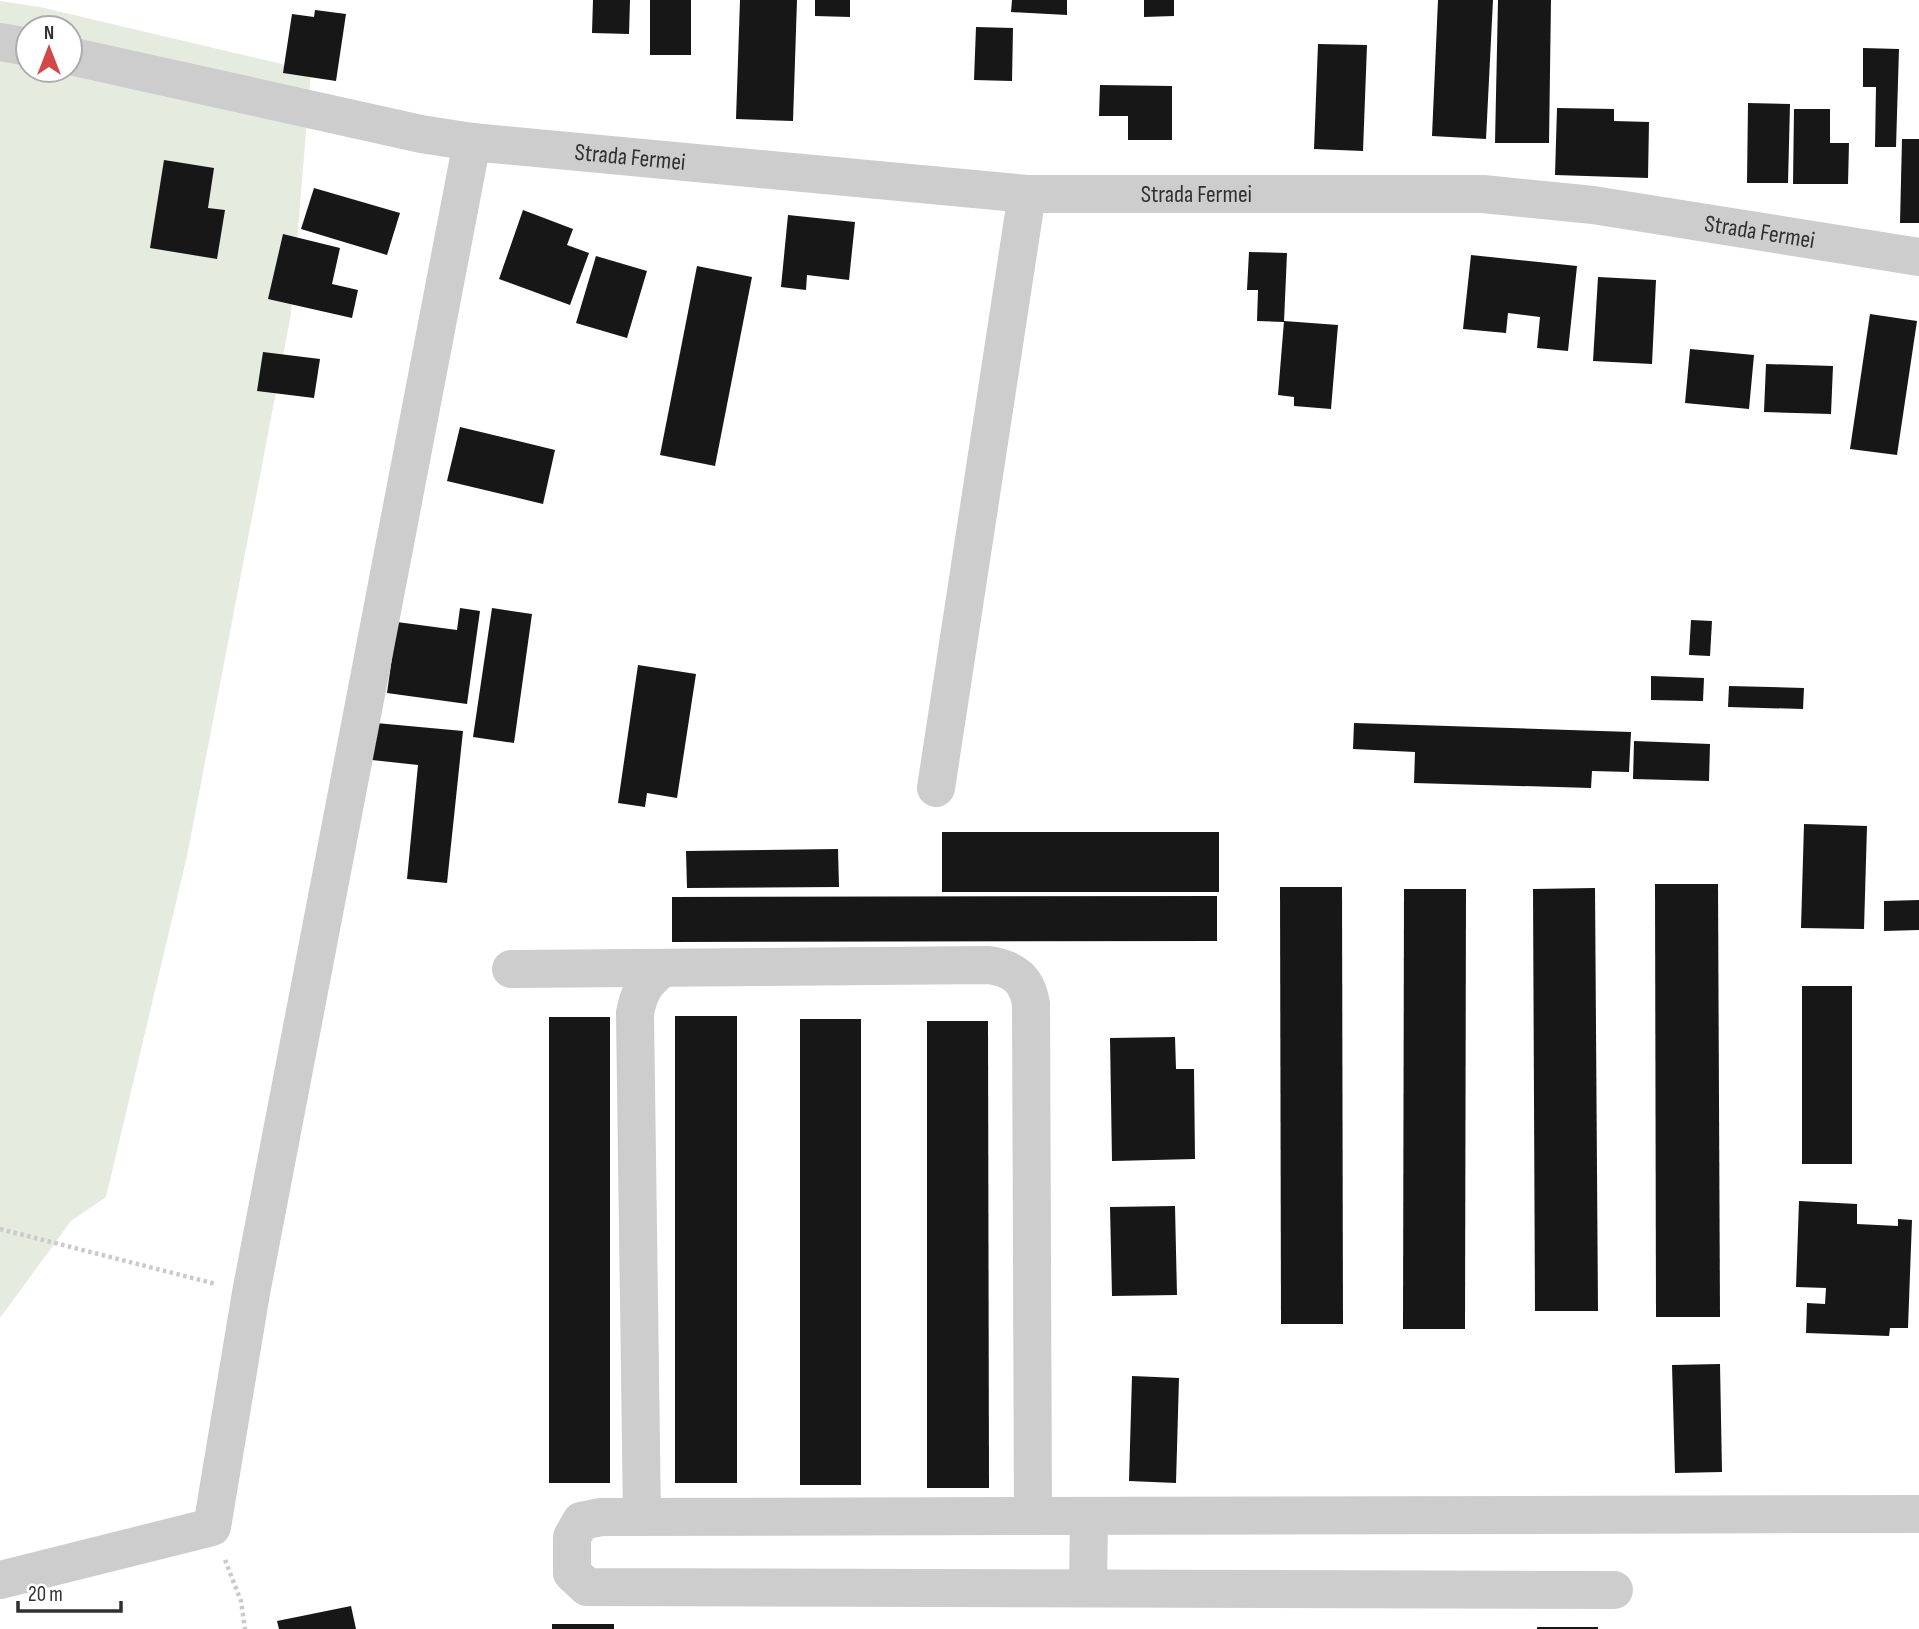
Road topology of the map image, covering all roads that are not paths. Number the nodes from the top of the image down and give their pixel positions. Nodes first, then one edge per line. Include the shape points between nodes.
1 (84, 59) edge
2 (472, 142) junction
3 (1027, 194) junction
4 (1919, 257) edge
5 (936, 788) dead end
6 (511, 969) dead end
7 (662, 969) junction
8 (1919, 1514) edge
9 (1033, 1516) junction
10 (1089, 1516) junction
11 (642, 1517) junction
12 (0, 1580) edge
13 (1088, 1588) junction
14 (1614, 1590) dead end

1 - 2 street, Strada Fermei
2 - 3 street, Strada Fermei
2 - 12 street via 251,1293 212,1527
3 - 4 street, Strada Fermei via 1483,194
3 - 5 street
6 - 7 street
7 - 9 street via 989,965 1019,976 1028,987
7 - 11 street via 646,981 635,1013
8 - 10 street
9 - 10 street
9 - 11 street
10 - 13 street
11 - 13 street via 581,1521 572,1537 572,1573 578,1581 587,1587
13 - 14 street

